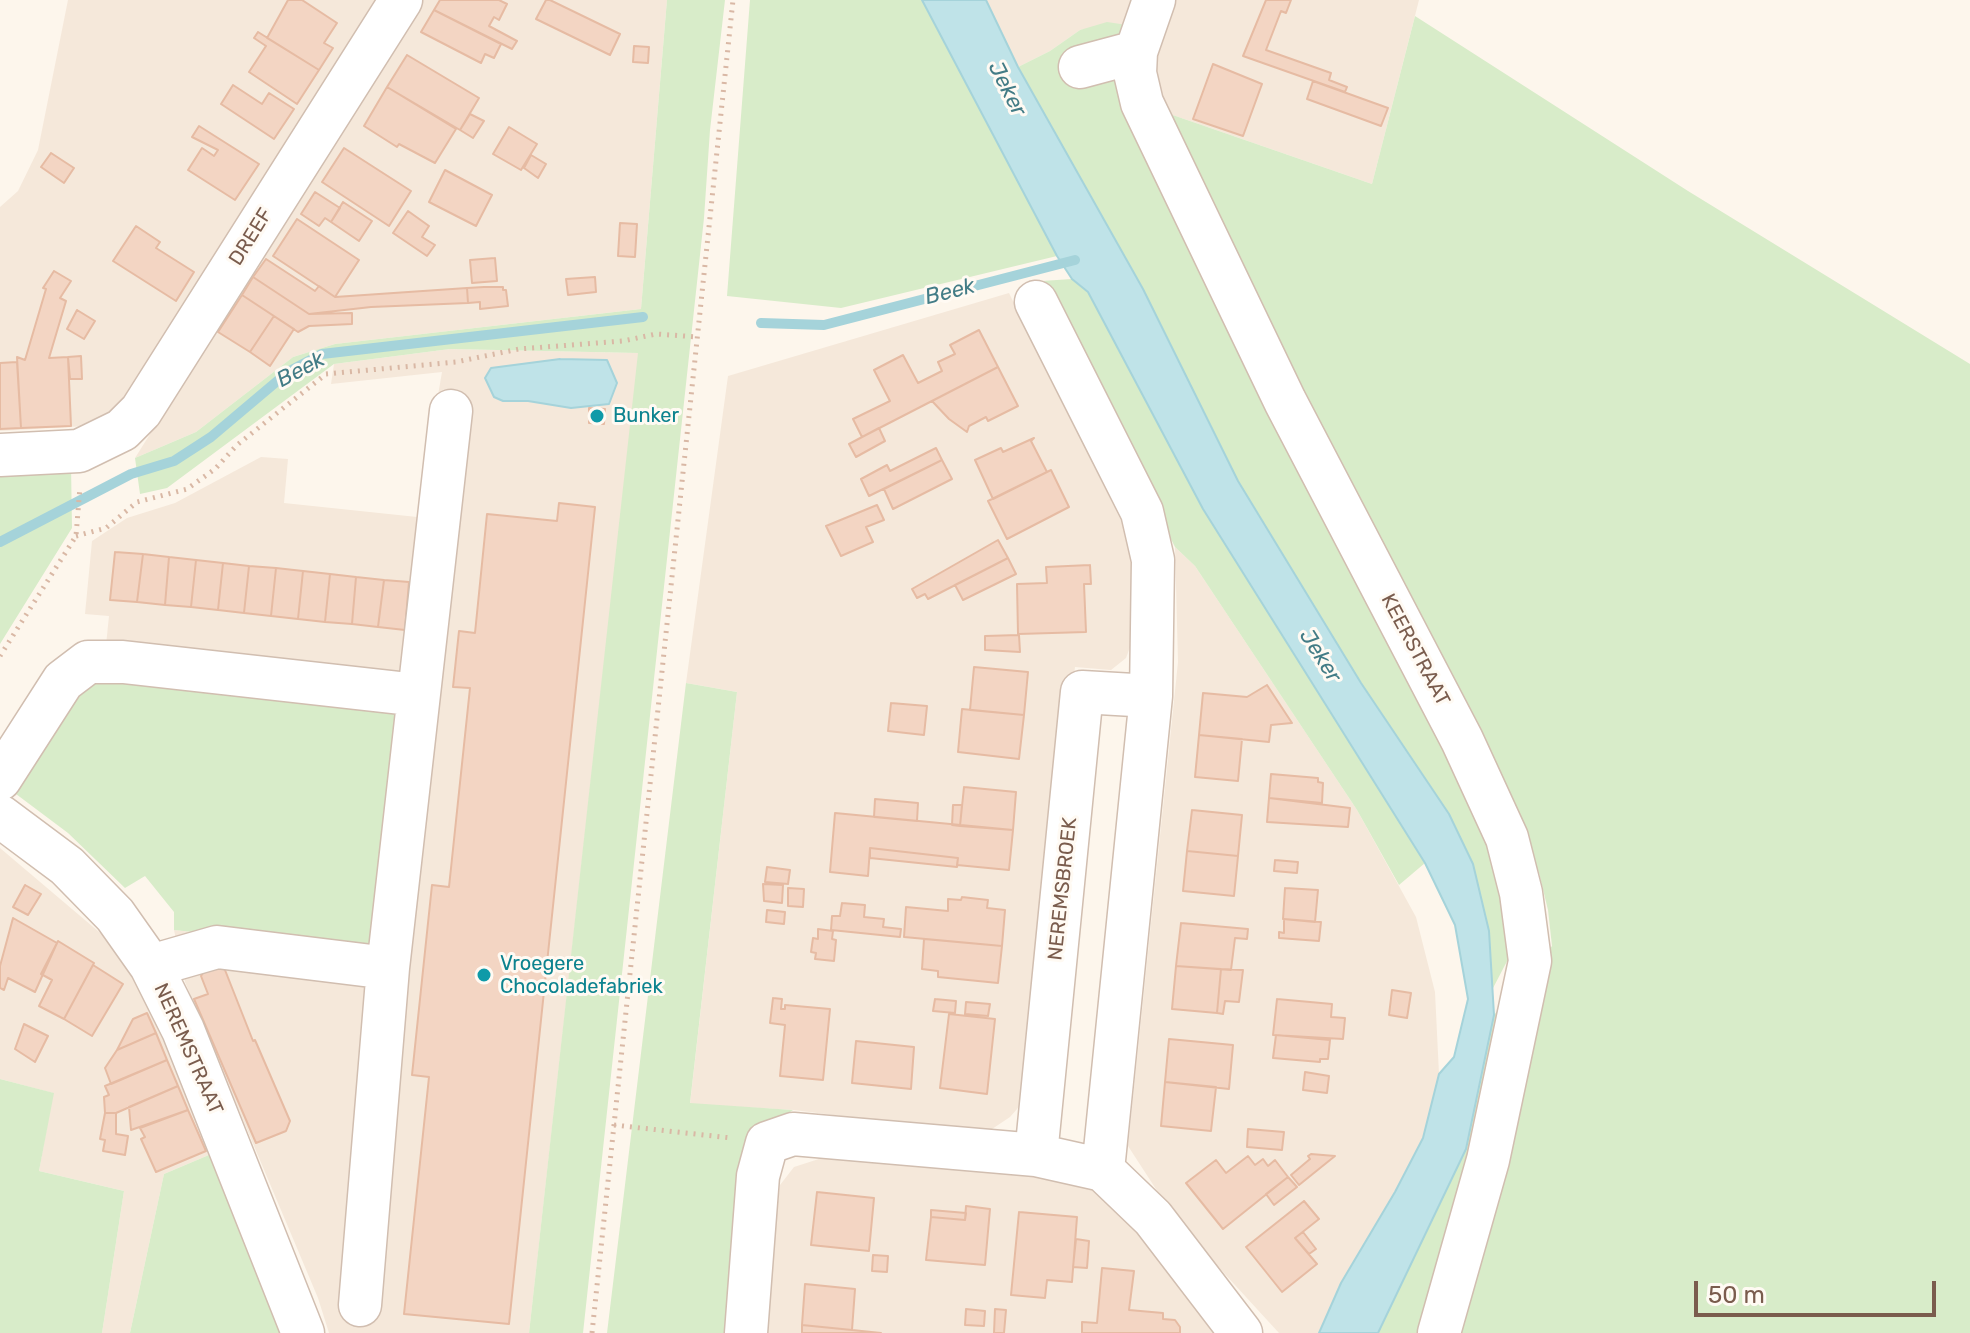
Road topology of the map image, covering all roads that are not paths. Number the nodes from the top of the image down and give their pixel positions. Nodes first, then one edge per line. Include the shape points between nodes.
1 (401, 0) edge
2 (1154, 0) edge
3 (1136, 52) junction
4 (1080, 67) dead end
5 (1036, 302) dead end
6 (451, 411) dead end
7 (0, 455) edge
8 (418, 695) junction
9 (1151, 696) junction
10 (0, 779) edge
11 (0, 816) edge
12 (151, 966) junction
13 (388, 968) junction
14 (1036, 1155) junction
15 (1103, 1170) junction
16 (360, 1305) dead end
17 (303, 1333) edge
18 (746, 1333) edge
19 (1241, 1333) edge
20 (1439, 1333) edge

1 - 7 street, DREEF via 141,411 79,462
2 - 3 street, KEERSTRAAT
3 - 4 street
3 - 20 street, KEERSTRAAT via 1142,103 1285,401 1462,740 1507,838 1521,893 1530,961 1488,1160
5 - 9 street via 1142,512 1153,560
6 - 8 street
8 - 10 street via 88,662 63,681
8 - 13 street
9 - 14 street, NEREMSBROEK via 1082,692
9 - 15 street
11 - 12 street, NEREMSTRAAT via 67,866 115,915
12 - 13 street via 217,947
12 - 17 street, NEREMSTRAAT via 183,1030
13 - 16 street
14 - 15 street
14 - 18 street via 793,1134 767,1143 758,1176
15 - 19 street via 1153,1218

